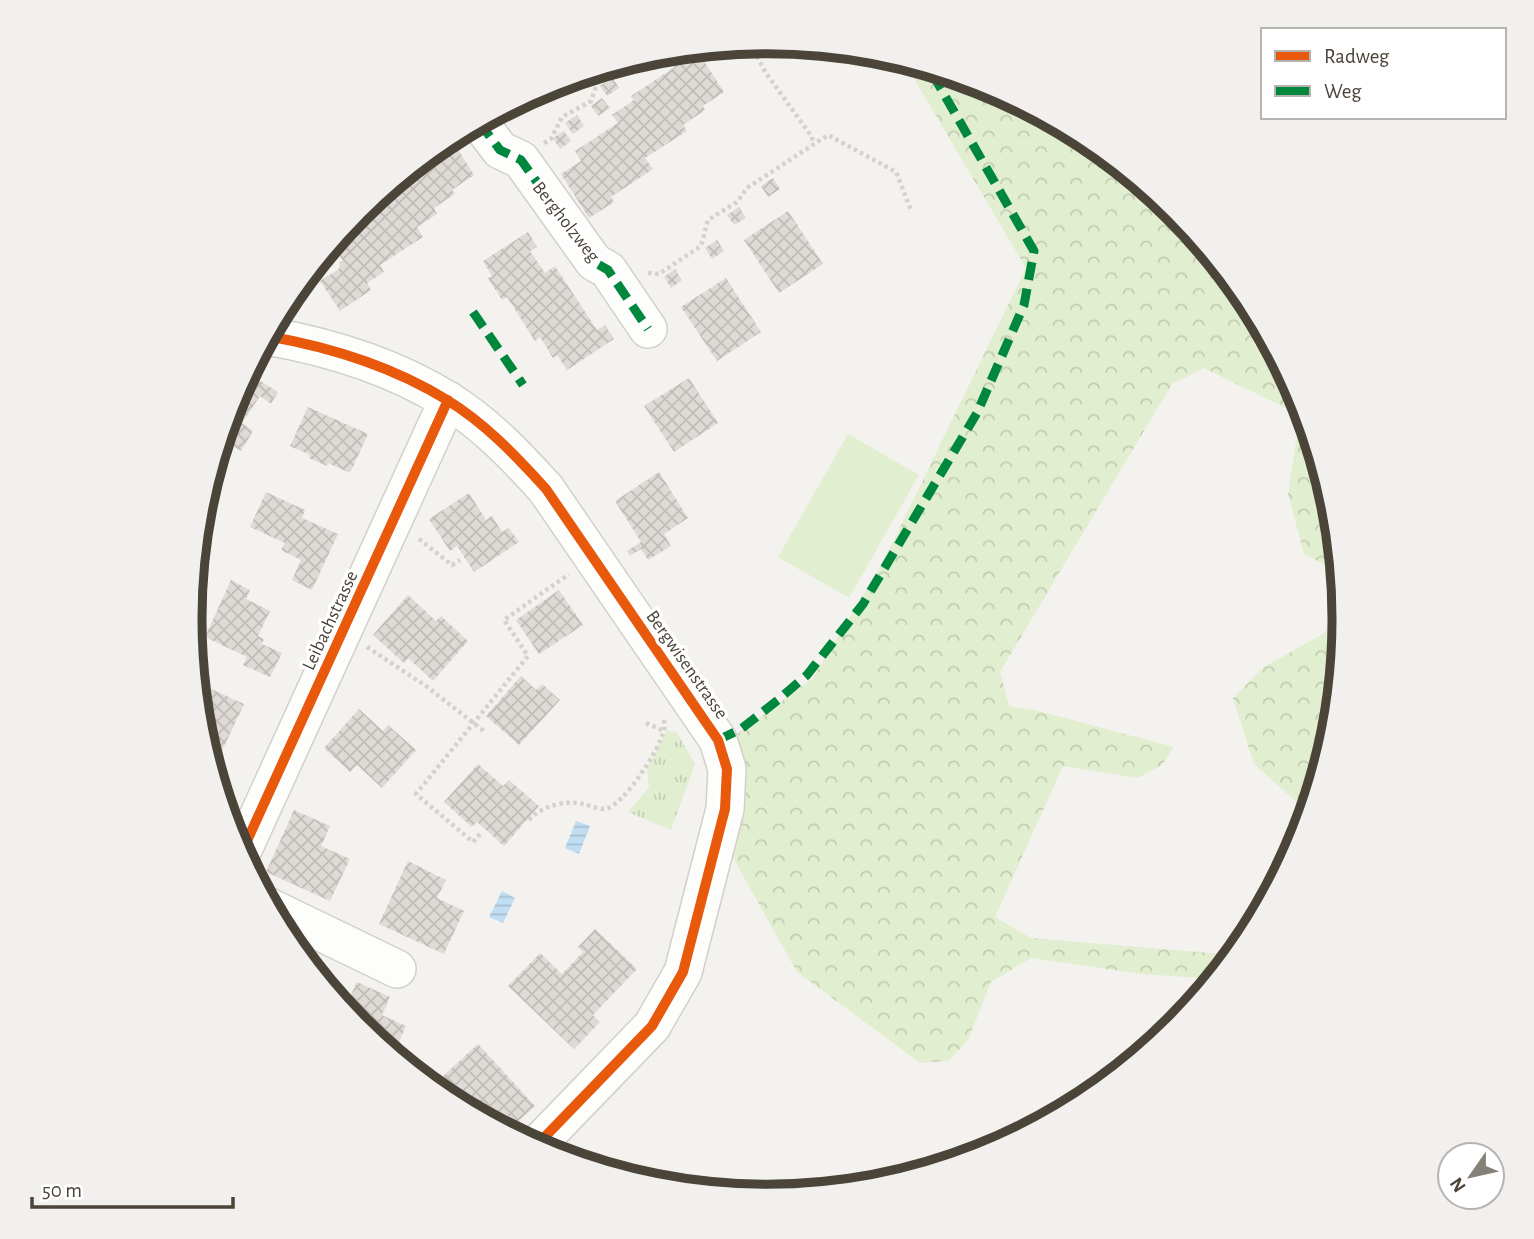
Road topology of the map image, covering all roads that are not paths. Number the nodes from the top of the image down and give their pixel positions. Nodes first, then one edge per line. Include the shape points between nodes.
1 (485, 130) edge
2 (648, 329) dead end
3 (277, 338) edge
4 (448, 400) junction
5 (247, 841) edge
6 (285, 915) edge
7 (397, 969) dead end
8 (543, 1138) edge

1 - 2 street, Bergholzweg via 500,150 521,160
3 - 4 street, Bergwisenstrasse via 387,368
4 - 5 street, Leibachstrasse
4 - 8 street, Bergwisenstrasse via 518,458 546,489 718,740 727,769 725,809 683,972 652,1026
6 - 7 street

